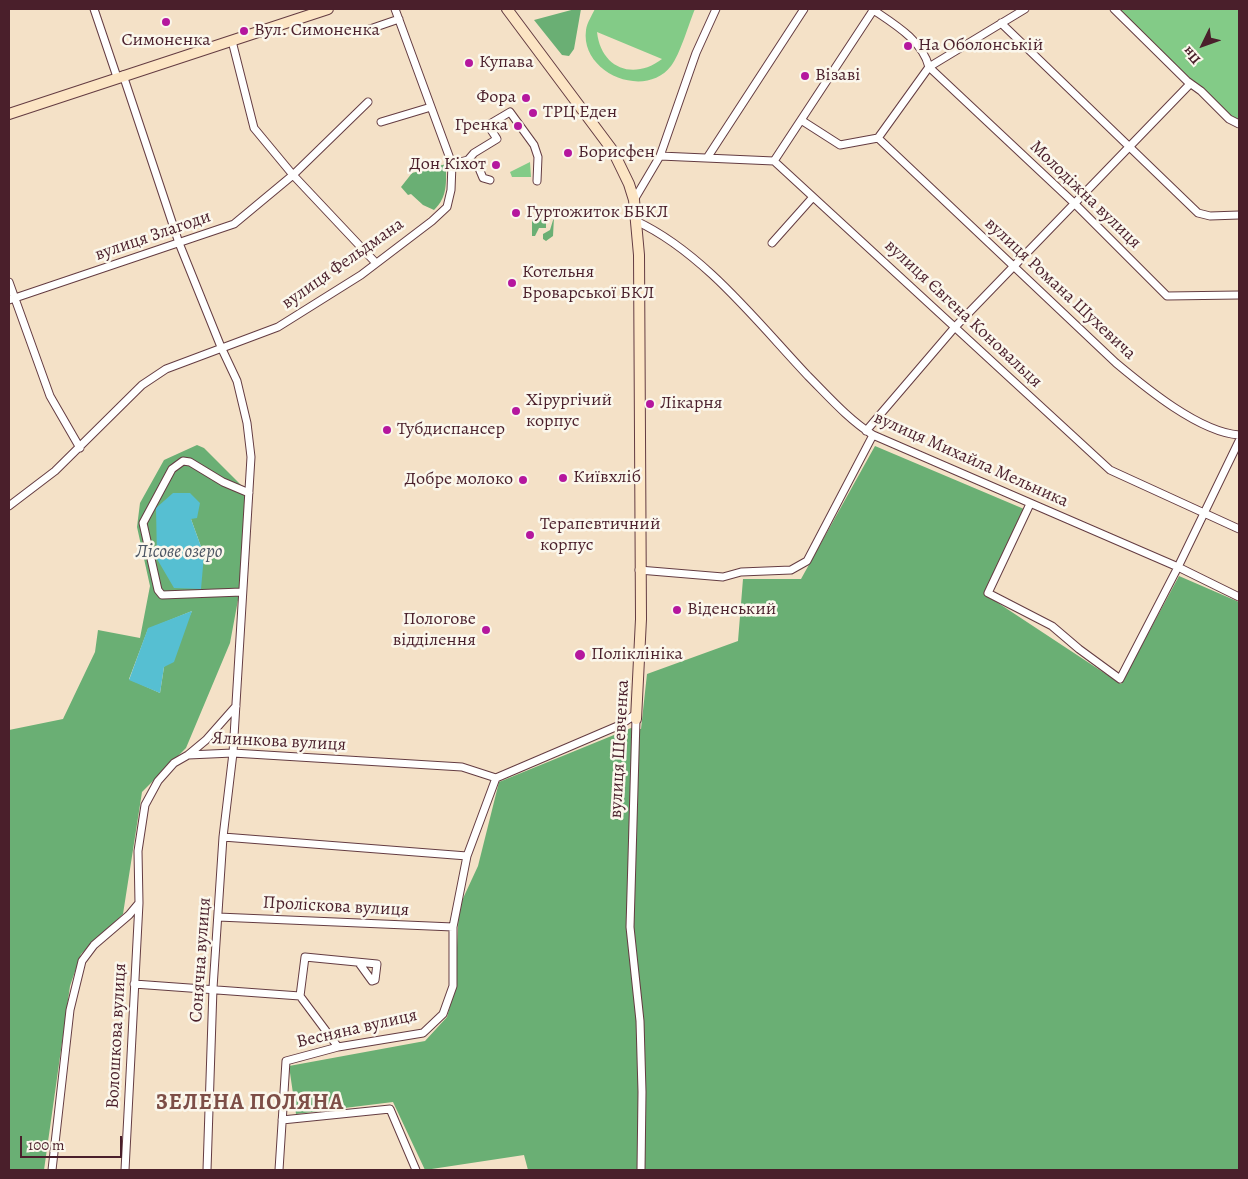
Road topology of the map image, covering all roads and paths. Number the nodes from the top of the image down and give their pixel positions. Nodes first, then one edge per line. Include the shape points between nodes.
1 (94, 9) edge
2 (328, 9) edge
3 (396, 9) edge
4 (507, 9) edge
5 (716, 9) edge
6 (804, 9) edge
7 (873, 9) edge
8 (1025, 9) edge
9 (1114, 9) edge
10 (399, 19) junction
11 (1001, 23) junction
12 (367, 30) dead end
13 (232, 41) junction
14 (929, 67) junction
15 (120, 76) junction
16 (1190, 84) junction
17 (368, 102) dead end
18 (431, 106) junction
19 (9, 114) edge
20 (801, 120) junction
21 (381, 122) dead end
22 (1239, 124) edge
23 (878, 138) junction
24 (1129, 147) junction
25 (660, 156) junction
26 (707, 158) junction
27 (468, 160) junction
28 (774, 162) junction
29 (452, 164) junction
30 (293, 175) junction
31 (490, 180) dead end
32 (537, 180) dead end
33 (813, 197) junction
34 (634, 200) junction
35 (1074, 203) junction
36 (1239, 215) edge
37 (636, 221) junction
38 (179, 243) junction
39 (772, 243) dead end
40 (375, 262) junction
41 (1014, 267) junction
42 (9, 282) edge
43 (1239, 296) edge
44 (12, 300) edge
45 (955, 327) junction
46 (221, 347) junction
47 (866, 430) junction
48 (873, 435) junction
49 (1239, 435) edge
50 (1239, 441) edge
51 (80, 448) junction
52 (249, 493) junction
53 (1030, 504) junction
54 (9, 506) edge
55 (1205, 514) junction
56 (1239, 529) edge
57 (1178, 567) junction
58 (639, 570) junction
59 (242, 592) junction
60 (1239, 597) edge
61 (236, 706) junction
62 (636, 717) junction
63 (233, 753) junction
64 (188, 756) junction
65 (496, 778) junction
66 (223, 837) junction
67 (467, 856) junction
68 (139, 903) junction
69 (218, 916) junction
70 (452, 927) junction
71 (359, 963) dead end
72 (134, 984) junction
73 (213, 988) junction
74 (300, 996) junction
75 (338, 1048) junction
76 (282, 1120) junction
77 (52, 1170) edge
78 (125, 1170) edge
79 (207, 1170) edge
80 (279, 1170) edge
81 (416, 1170) edge
82 (642, 1170) edge

1 - 15 street, Сонячна вулиця
2 - 13 street
3 - 10 street, вулиця Фельдмана
4 - 34 street, вулиця Шевченка via 613,151
5 - 25 street via 696,52
6 - 26 street
7 - 14 street via 918,45 926,55
7 - 20 street
8 - 11 street
9 - 16 street
10 - 12 street
10 - 18 street, вулиця Фельдмана
11 - 14 street
11 - 24 street
13 - 15 street
13 - 30 street via 254,128
14 - 23 street
14 - 35 street, Молодіжна вулиця
15 - 19 street
15 - 38 street, Сонячна вулиця
16 - 22 street
16 - 24 street
17 - 30 street, вулиця Злагоди
18 - 21 street
18 - 29 street, вулиця Фельдмана
20 - 23 street via 840,145
20 - 28 street
23 - 41 street, вулиця Романа Шухевича
24 - 35 street
24 - 36 street via 1198,213
25 - 26 street
25 - 34 street
26 - 28 street
27 - 29 street
27 - 31 street via 478,166 483,178
27 - 32 street via 497,139 488,125 510,112 534,145 538,156
28 - 33 street, вулиця Євгена Коновальця
29 - 40 street, вулиця Фельдмана via 447,207
30 - 38 street, вулиця Злагоди via 234,224
30 - 40 street
33 - 39 street
33 - 45 street, вулиця Євгена Коновальця
34 - 37 street, вулиця Шевченка
35 - 41 street
35 - 43 street, Молодіжна вулиця via 1166,296
37 - 47 street, вулиця Михайла Мельника via 654,229 692,256 840,409
37 - 58 street, вулиця Шевченка
38 - 44 street, вулиця Злагоди
38 - 46 street, Сонячна вулиця
40 - 46 street, вулиця Фельдмана via 278,327
41 - 45 street
41 - 49 street, вулиця Романа Шухевича via 1150,392 1209,426
42 - 44 street
44 - 51 street via 50,396
45 - 47 street
45 - 55 street, вулиця Євгена Коновальця via 1110,470
46 - 51 street, вулиця Фельдмана via 166,369 142,385
46 - 52 street, Сонячна вулиця via 237,381 247,423 251,457
47 - 48 street, вулиця Михайла Мельника
48 - 53 street, вулиця Михайла Мельника
48 - 58 street via 807,561 791,570 741,572 723,577
50 - 55 street
51 - 54 street, вулиця Фельдмана via 56,471
52 - 59 street, Сонячна вулиця
52 - 59 street via 183,461 172,469 143,523 158,590 162,595
53 - 57 street, вулиця Михайла Мельника
53 - 57 street via 988,593 1052,626 1120,679
55 - 56 street, вулиця Євгена Коновальця
55 - 57 street
57 - 60 street, вулиця Михайла Мельника
58 - 62 street, вулиця Шевченка via 640,666
59 - 61 street, Сонячна вулиця
61 - 63 street, Сонячна вулиця
61 - 64 street
62 - 65 street
62 - 82 street, вулиця Шевченка via 630,926 640,1021
63 - 64 street, Ялинкова вулиця
63 - 65 street, Ялинкова вулиця via 462,767
63 - 66 street, Сонячна вулиця
64 - 68 street, Ялинкова вулиця via 174,764 158,781 145,805 138,851
65 - 67 street, Весняна вулиця
66 - 67 street
66 - 69 street, Сонячна вулиця
67 - 70 street, Весняна вулиця
68 - 72 street, Волошкова вулиця
68 - 77 street via 94,945 82,961 70,1010
69 - 70 street, Проліскова вулиця
69 - 73 street, Сонячна вулиця
70 - 75 street, Весняна вулиця via 453,986 443,1014 423,1033
71 - 74 street via 304,957
72 - 73 street
72 - 78 street, Волошкова вулиця
73 - 74 street
73 - 79 street, Сонячна вулиця
74 - 75 street
75 - 76 street, Весняна вулиця via 286,1061
76 - 80 street, Весняна вулиця
76 - 81 street via 390,1109

